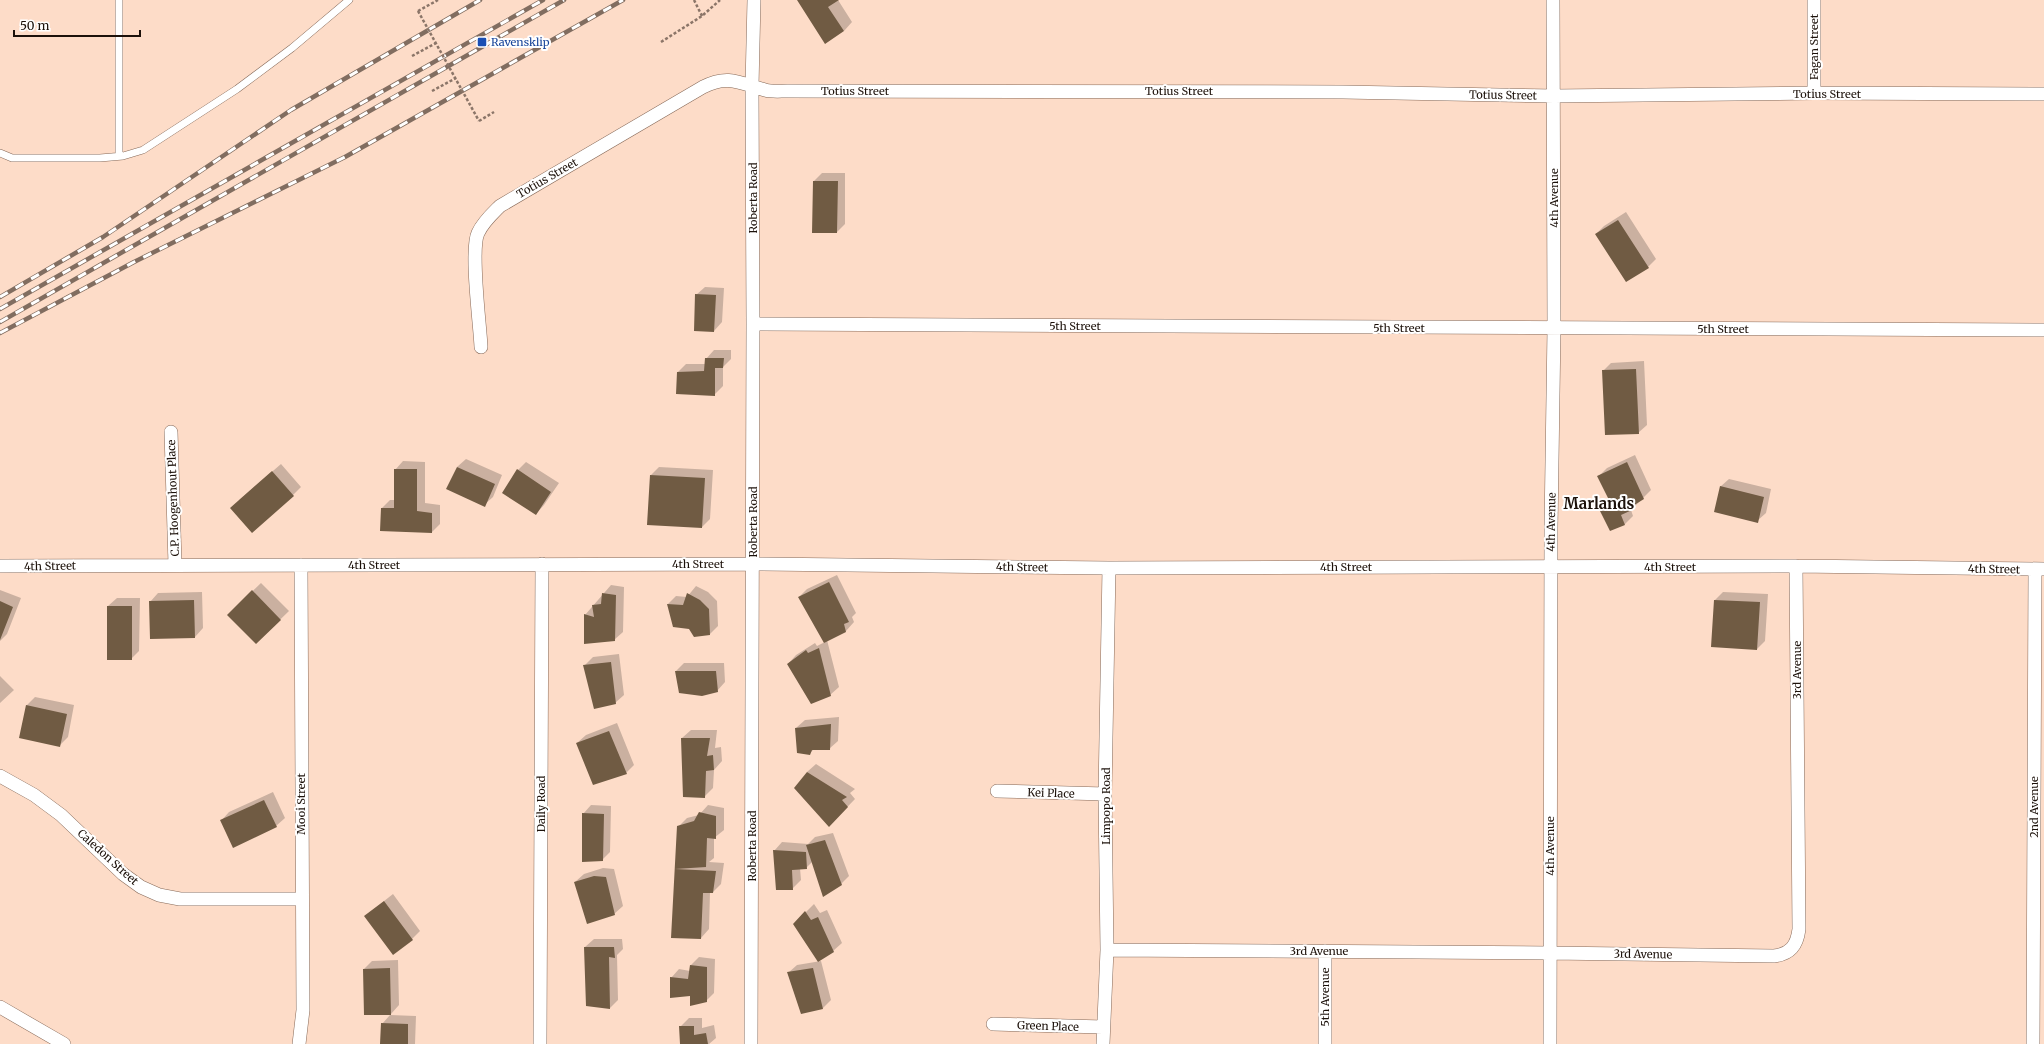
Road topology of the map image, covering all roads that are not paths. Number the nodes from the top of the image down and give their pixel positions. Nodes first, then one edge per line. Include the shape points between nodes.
1 (120, 0) edge
2 (349, 0) edge
3 (754, 0) edge
4 (1554, 0) edge
5 (1814, 0) edge
6 (752, 86) junction
7 (1814, 93) junction
8 (2044, 94) edge
9 (1554, 96) junction
10 (0, 153) edge
11 (119, 156) junction
12 (754, 324) junction
13 (1554, 328) junction
14 (2044, 330) edge
15 (481, 347) dead end
16 (171, 432) dead end
17 (175, 564) junction
18 (542, 564) junction
19 (753, 564) junction
20 (302, 565) junction
21 (0, 566) edge
22 (1796, 566) junction
23 (1551, 567) junction
24 (1109, 568) junction
25 (2039, 569) edge
26 (0, 776) edge
27 (997, 791) dead end
28 (1105, 794) junction
29 (302, 899) junction
30 (1107, 950) junction
31 (1325, 951) junction
32 (1550, 953) junction
33 (0, 1007) edge
34 (993, 1024) dead end
35 (1103, 1027) junction
36 (64, 1044) edge
37 (299, 1044) edge
38 (540, 1044) edge
39 (751, 1044) edge
40 (1104, 1044) edge
41 (1325, 1044) edge
42 (1550, 1044) edge
43 (2033, 1044) edge

1 - 11 lane
2 - 11 lane via 292,48 237,89 143,150
3 - 6 street, Roberta Road
4 - 9 street, 4th Avenue
5 - 7 street, Fagan Street
6 - 9 street, Totius Street via 787,91 1335,92
6 - 12 street, Roberta Road
6 - 15 street, Totius Street via 725,79 713,82 500,206 478,234 474,252
7 - 8 street, Totius Street
7 - 9 street, Totius Street
9 - 13 street, 4th Avenue
10 - 11 lane via 12,158
12 - 13 street, 5th Street
12 - 19 street, Roberta Road
13 - 14 street, 5th Street
13 - 23 street, 4th Avenue
16 - 17 street, C.P. Hoogenhout Place
17 - 20 street, 4th Street
17 - 21 street, 4th Street
18 - 19 street, 4th Street
18 - 20 street, 4th Street
18 - 38 street, Daily Road
19 - 24 street, 4th Street
19 - 39 street, Roberta Road
20 - 29 street, Mooi Street
22 - 23 street, 4th Street
22 - 25 street, 4th Street
22 - 32 street, 3rd Avenue via 1799,929 1798,940 1793,948 1784,955 1774,956
23 - 24 street, 4th Street
23 - 32 street, 4th Avenue
24 - 28 street, Limpopo Road
25 - 43 street, 2nd Avenue
26 - 29 street, Caledon Street via 34,795 61,815 122,874 159,896 180,899
27 - 28 street, Kei Place
28 - 30 street, Limpopo Road
29 - 37 street, Mooi Street via 303,1010
30 - 31 street, 3rd Avenue
30 - 35 street, Limpopo Road
31 - 32 street, 3rd Avenue
31 - 41 street, 5th Avenue
32 - 42 street, 4th Avenue
33 - 36 street
34 - 35 street, Green Place
35 - 40 street, Limpopo Road

